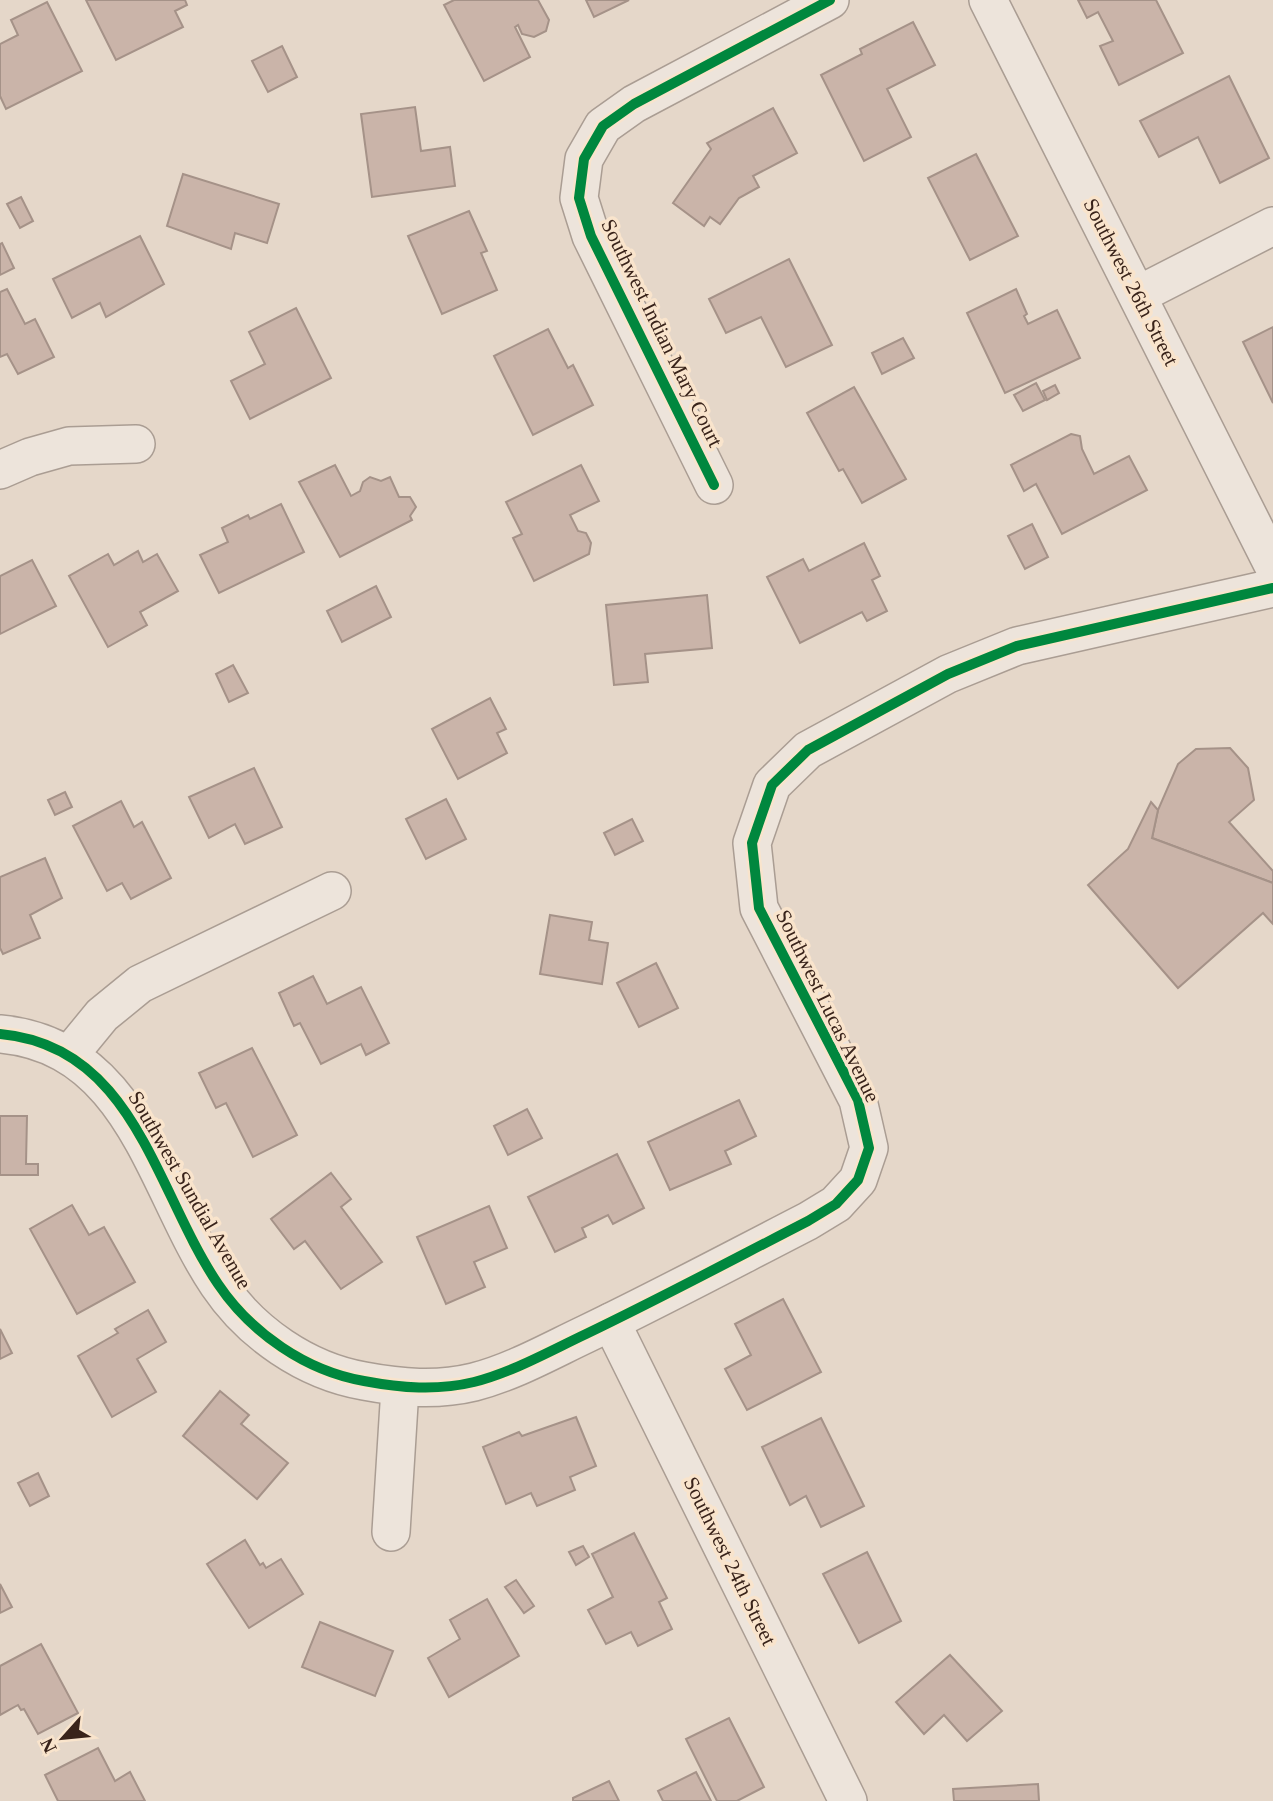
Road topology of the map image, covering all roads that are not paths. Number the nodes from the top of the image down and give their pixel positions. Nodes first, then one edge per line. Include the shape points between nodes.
1 (830, 0) edge
2 (988, 0) edge
3 (1273, 226) edge
4 (1138, 295) junction
5 (136, 444) dead end
6 (0, 470) edge
7 (714, 485) dead end
8 (1273, 565) edge
9 (1273, 588) edge
10 (332, 891) dead end
11 (0, 1034) edge
12 (70, 1054) junction
13 (808, 1221) joint
14 (611, 1322) junction
15 (400, 1388) junction
16 (391, 1532) dead end
17 (848, 1801) edge

1 - 7 street, Southwest Indian Mary Court via 634,104 603,126 584,159 579,198 591,236
2 - 4 street, Southwest 26th Street
3 - 4 street
4 - 8 street, Southwest 26th Street
5 - 6 street via 69,446
9 - 13 street, Southwest Lucas Avenue via 1017,646 948,674 808,750 772,785 752,843 759,908 858,1100 869,1148 858,1181
10 - 12 street via 140,984 102,1015
11 - 12 street, Southwest Sundial Avenue via 23,1036
12 - 15 street, Southwest Sundial Avenue via 117,1099 217,1284 242,1315 306,1362 344,1378
13 - 14 street, Southwest Sundial Avenue
14 - 15 street, Southwest Sundial Avenue via 476,1381 439,1388
14 - 17 street, Southwest 24th Street
15 - 16 street

